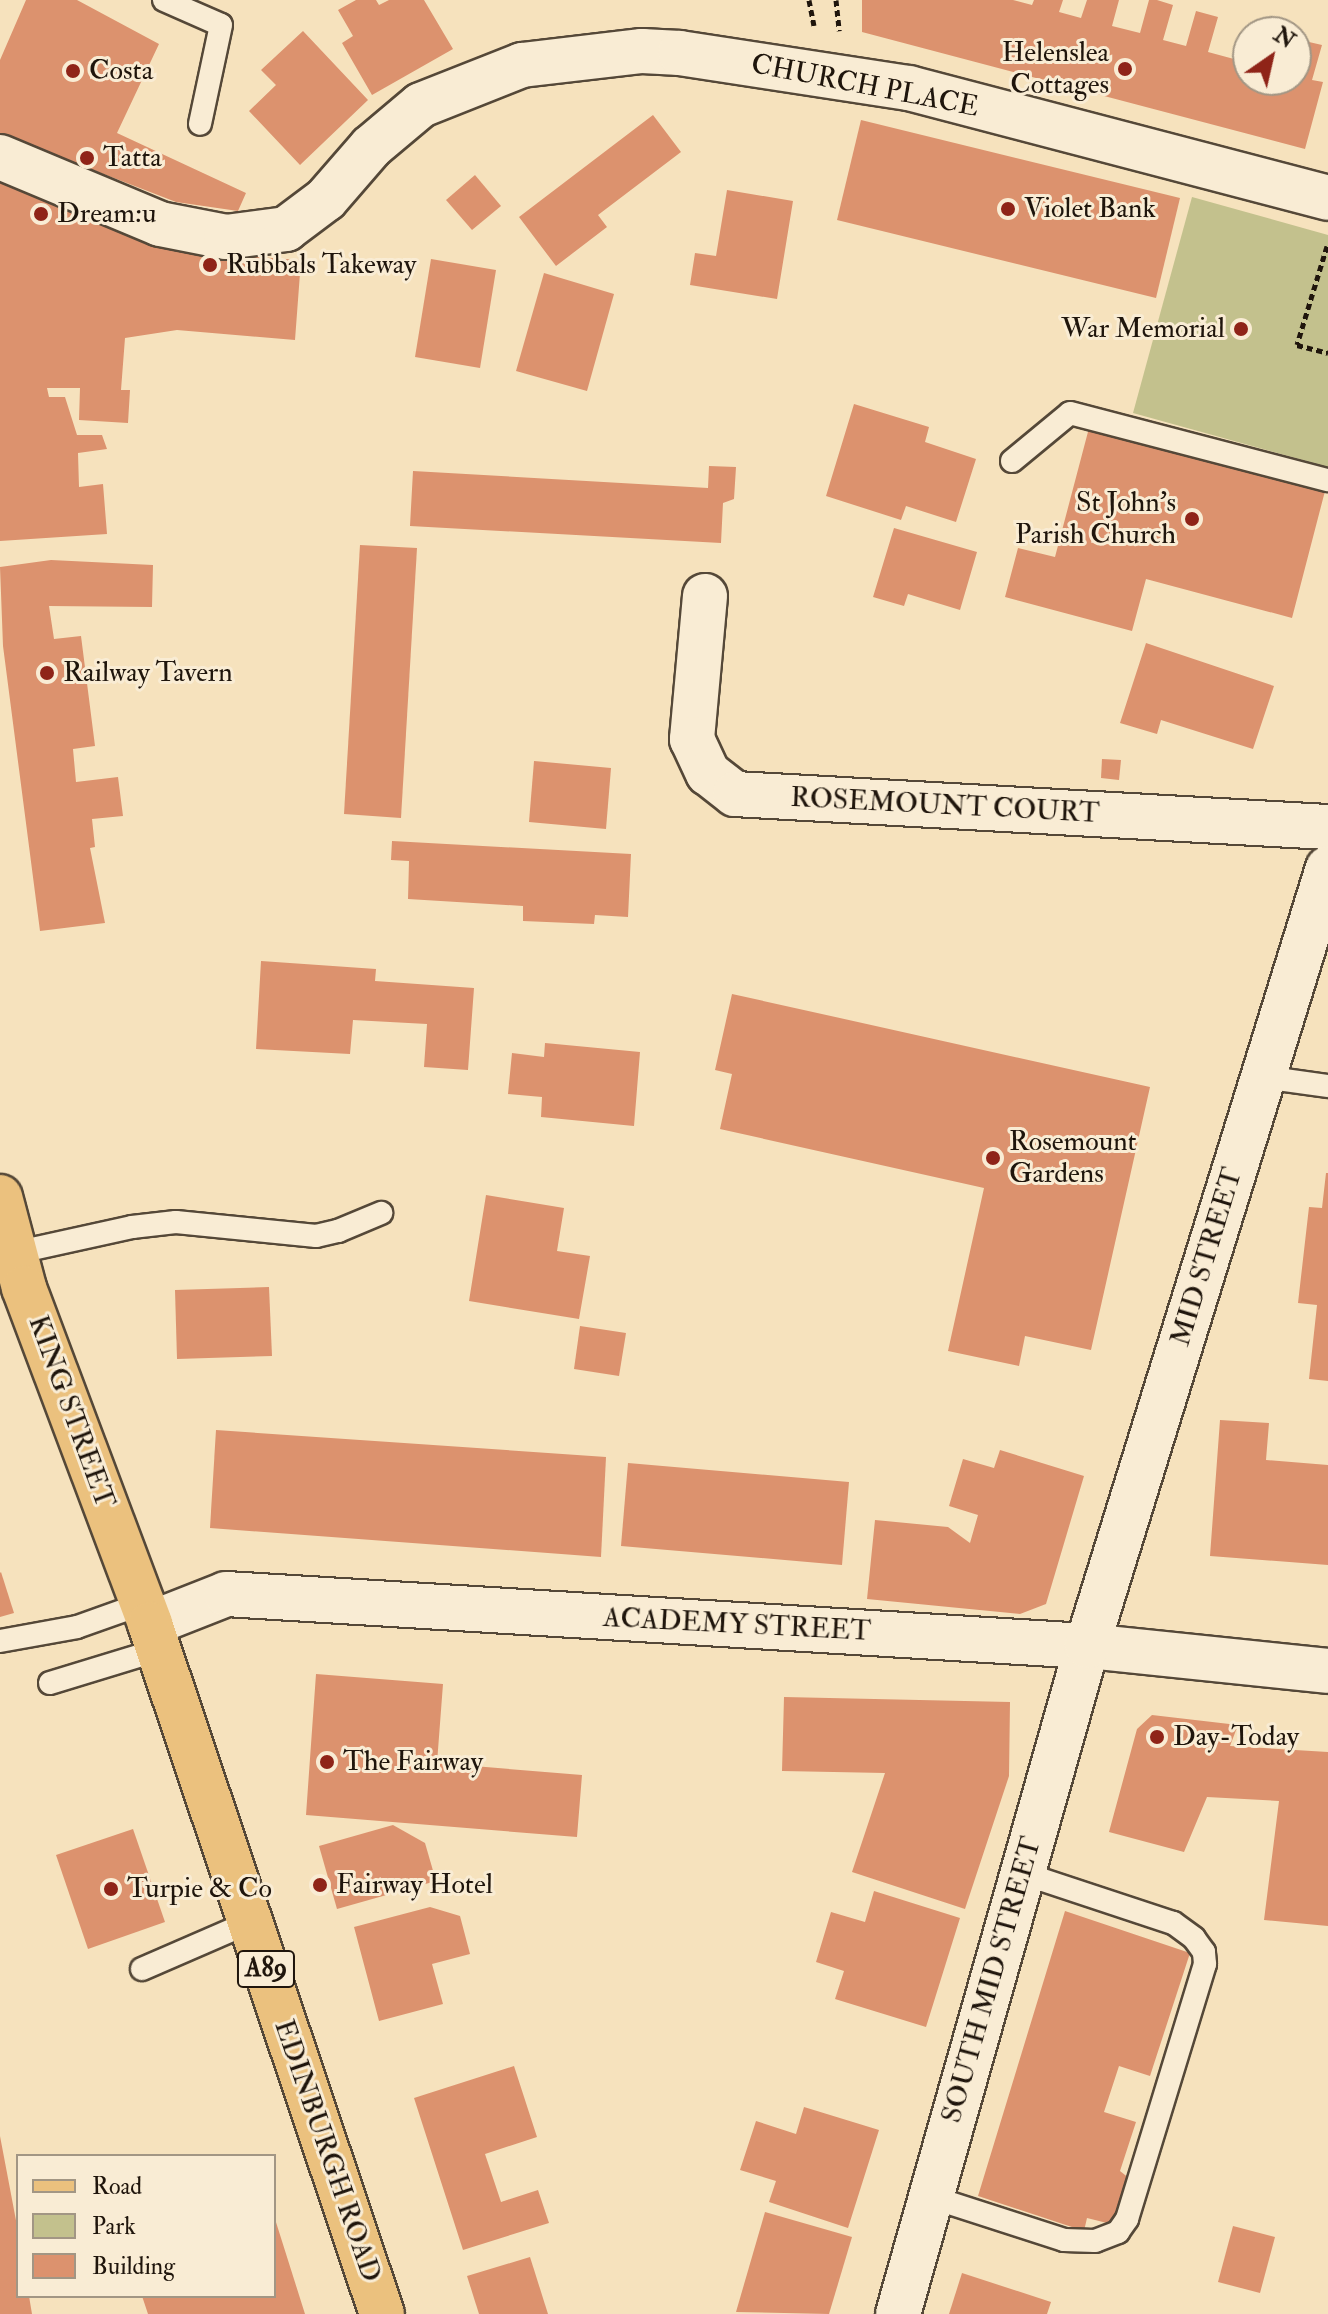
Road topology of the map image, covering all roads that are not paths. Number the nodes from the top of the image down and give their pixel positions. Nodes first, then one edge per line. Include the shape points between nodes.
1 (164, 0) edge
2 (200, 124) dead end
3 (0, 157) edge
4 (1328, 198) edge
5 (1012, 461) dead end
6 (1328, 480) edge
7 (714, 625) dead end
8 (1328, 827) edge
9 (1328, 868) edge
10 (1263, 1077) junction
11 (1328, 1086) edge
12 (0, 1197) edge
13 (381, 1213) dead end
14 (13, 1278) edge
15 (150, 1626) junction
16 (0, 1641) edge
17 (1087, 1646) junction
18 (1328, 1671) edge
19 (50, 1683) dead end
20 (1022, 1873) junction
21 (250, 1922) junction
22 (142, 1969) dead end
23 (931, 2197) junction
24 (382, 2314) edge
25 (898, 2314) edge

1 - 2 lane via 221,25
3 - 4 street, CHURCH PLACE via 160,224 226,237 286,229 326,199 371,147 421,105 522,65 642,51 909,88
5 - 6 lane via 1070,413
7 - 8 street, ROSEMOUNT COURT via 692,739 708,773 735,794
9 - 10 street, MID STREET
10 - 11 lane
10 - 17 street, MID STREET
12 - 14 main road, KING STREET / A89
13 - 14 lane via 316,1236 176,1222 132,1227
14 - 15 main road, KING STREET / A89
15 - 16 lane via 77,1627
15 - 17 street, ACADEMY STREET via 226,1594
15 - 19 lane
15 - 21 main road, EDINBURGH ROAD / A89
17 - 18 street, ACADEMY STREET
17 - 20 street, SOUTH MID STREET
20 - 23 street, SOUTH MID STREET
20 - 23 lane via 1173,1923 1194,1938 1205,1964 1127,2219 1118,2232 1095,2241 1064,2240
21 - 22 lane
21 - 24 main road, EDINBURGH ROAD / A89
23 - 25 street, SOUTH MID STREET

